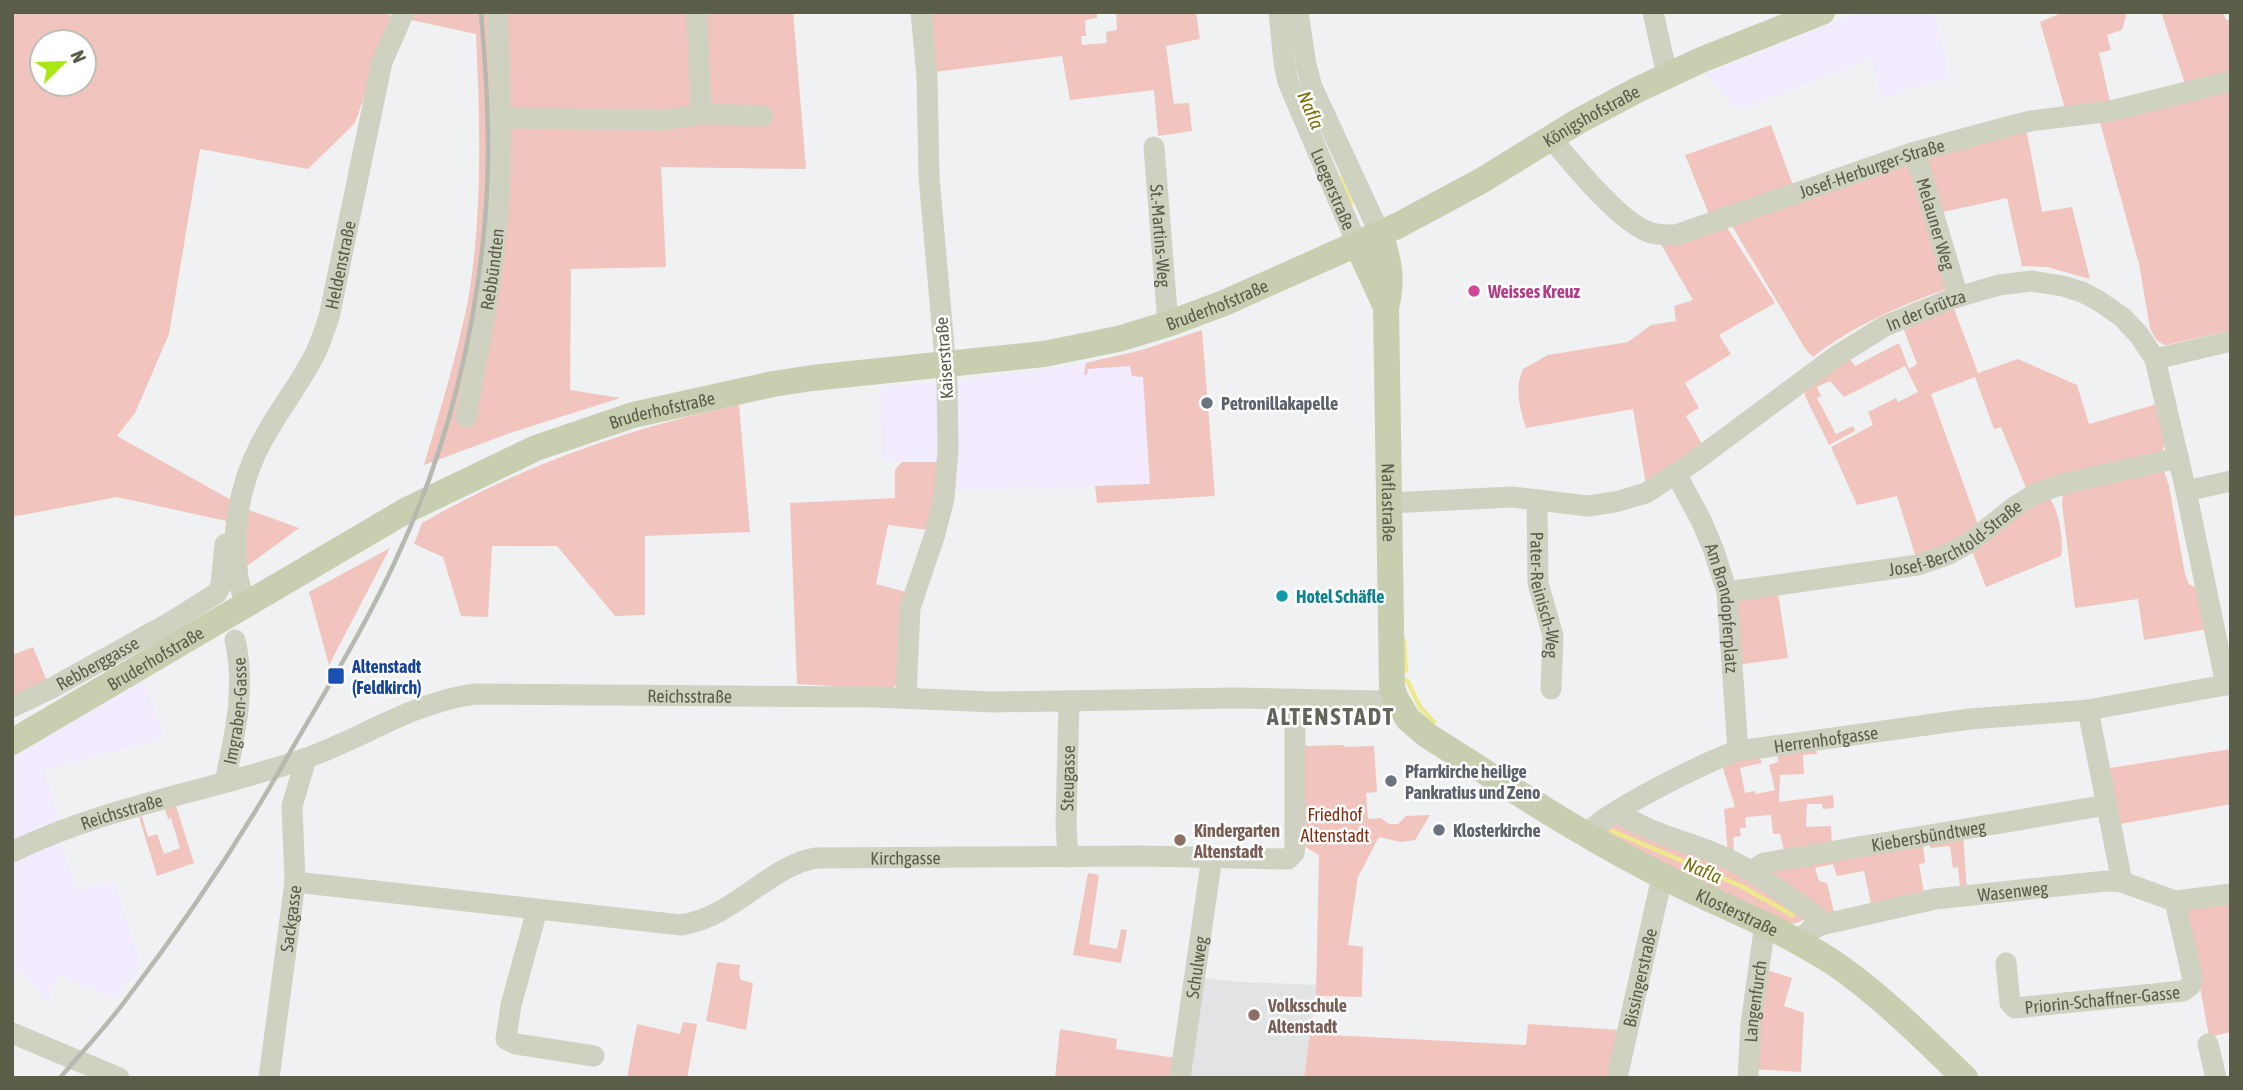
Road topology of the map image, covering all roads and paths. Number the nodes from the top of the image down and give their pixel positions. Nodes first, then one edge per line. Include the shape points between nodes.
1 (404, 12) edge
2 (497, 12) edge
3 (697, 12) edge
4 (921, 12) edge
5 (1279, 12) edge
6 (1298, 12) edge
7 (1653, 12) edge
8 (1822, 12) edge
9 (1667, 75) junction
10 (2231, 81) edge
11 (701, 114) junction
12 (764, 116) dead end
13 (502, 118) junction
14 (1551, 138) junction
15 (1154, 147) dead end
16 (1915, 152) junction
17 (1369, 239) junction
18 (1958, 297) junction
19 (1168, 324) junction
20 (2231, 341) edge
21 (2155, 359) junction
22 (946, 366) junction
23 (466, 417) dead end
24 (2178, 458) junction
25 (1676, 474) junction
26 (2231, 481) edge
27 (2186, 491) junction
28 (1537, 500) junction
29 (240, 503) junction
30 (1389, 503) junction
31 (217, 593) joint
32 (1727, 593) junction
33 (244, 603) junction
34 (234, 640) dead end
35 (2228, 684) edge
36 (1551, 689) dead end
37 (1395, 697) junction
38 (906, 698) junction
39 (1295, 699) junction
40 (1069, 701) junction
41 (12, 707) edge
42 (2088, 710) junction
43 (12, 742) edge
44 (1738, 751) junction
45 (304, 759) junction
46 (225, 782) junction
47 (2107, 805) junction
48 (1617, 811) junction
49 (1587, 834) junction
50 (12, 852) edge
51 (1068, 857) junction
52 (1212, 857) junction
53 (1751, 871) junction
54 (1662, 877) junction
55 (2122, 881) junction
56 (295, 882) junction
57 (2231, 894) edge
58 (2175, 901) junction
59 (537, 910) junction
60 (1765, 924) junction
61 (1821, 925) junction
62 (1797, 941) junction
63 (2006, 963) dead end
64 (12, 1033) edge
65 (2208, 1044) dead end
66 (594, 1056) dead end
67 (91, 1073) edge
68 (119, 1078) edge
69 (269, 1078) edge
70 (1180, 1078) edge
71 (1618, 1078) edge
72 (1748, 1078) edge
73 (1965, 1078) edge
74 (2216, 1078) edge

1 - 29 street, Heldenstraße via 382,62 329,317 316,353 259,447
2 - 13 street, Rebbündten
3 - 11 street
4 - 22 street, Kaiserstraße via 929,177
5 - 17 street, Luegerstraße via 1288,82
6 - 17 street, Naflastraße via 1312,87
7 - 9 street
8 - 9 main road, Königshofstraße
9 - 14 main road, Königshofstraße
10 - 16 street, Josef-Herburger-Straße via 2112,111 2030,121
11 - 12 street
11 - 13 street via 665,120
13 - 23 street, Rebbündten via 494,262
14 - 16 street, Josef-Herburger-Straße via 1618,211 1644,230 1665,235
14 - 17 main road, Königshofstraße via 1481,181
15 - 19 street, St.-Martins-Weg
16 - 18 street, Melauner Weg
17 - 19 main road, Bruderhofstraße
17 - 30 main road, Naflastraße via 1390,267 1386,307
18 - 21 street, In der Grütza via 2016,282 2063,286 2082,292 2122,317
18 - 25 street, In der Grütza via 1869,334
19 - 22 main road, Bruderhofstraße via 1083,347
20 - 21 street
21 - 24 street, In der Grütza
22 - 33 main road, Bruderhofstraße via 773,384 584,430 407,510
22 - 38 street, Kaiserstraße via 944,498 910,608
24 - 27 street, In der Grütza
24 - 32 street, Josef-Berchtold-Straße via 2037,493 1969,543 1918,565
25 - 28 street, In der Grütza via 1646,494 1615,502 1588,506
25 - 32 street, Am Brandopferplatz via 1706,530
26 - 27 street
27 - 35 street, In der Grütza
28 - 30 street, In der Grütza via 1512,497
28 - 36 street, Pater-Reinisch-Weg via 1538,583 1553,636
29 - 31 street, Heldenstraße via 234,505 227,521
29 - 33 street, Heldenstraße via 236,554
30 - 37 main road, Naflastraße
31 - 41 street, Rebberggasse
32 - 44 street, Am Brandopferplatz
33 - 43 main road, Bruderhofstraße
34 - 46 street, Imgraben-Gasse via 240,687
35 - 42 street, Herrenhofgasse
37 - 39 street, Reichsstraße via 1378,701
37 - 49 main road, Klosterstraße via 1408,719 1428,736
38 - 40 street, Reichsstraße
38 - 45 street, Reichsstraße via 475,694 420,707
39 - 40 street, Reichsstraße
39 - 52 street, Kirchgasse via 1292,857
40 - 51 street, Steugasse
42 - 44 street, Herrenhofgasse via 1970,719
42 - 47 street
44 - 48 street, Herrenhofgasse via 1717,757
45 - 46 street, Reichsstraße
45 - 56 street, Sackgasse via 292,806
46 - 50 street, Reichsstraße via 101,817
47 - 53 street, Kiebersbündtweg via 1764,863
47 - 55 street
48 - 49 street, Herrenhofgasse
48 - 53 street via 1635,823
49 - 54 main road, Klosterstraße
51 - 52 street, Kirchgasse
51 - 59 street, Kirchgasse via 807,859 717,913 681,925
52 - 70 street, Schulweg
53 - 61 street via 1816,916
54 - 60 main road, Klosterstraße
54 - 71 street, Bissingerstraße
55 - 58 street, Wasenweg
55 - 61 street, Wasenweg via 1935,899
56 - 59 street, Kirchgasse
56 - 69 street, Sackgasse
57 - 58 street, Wasenweg
58 - 63 street, Priorin-Schaffner-Gasse via 2193,980 2183,991 2015,1008 2010,1003
59 - 66 street via 506,1039
60 - 62 main road, Klosterstraße
60 - 72 street, Langenfurch
61 - 62 street, Wasenweg
62 - 73 main road, Klosterstraße via 1872,992
64 - 67 street
65 - 74 street
67 - 68 street

